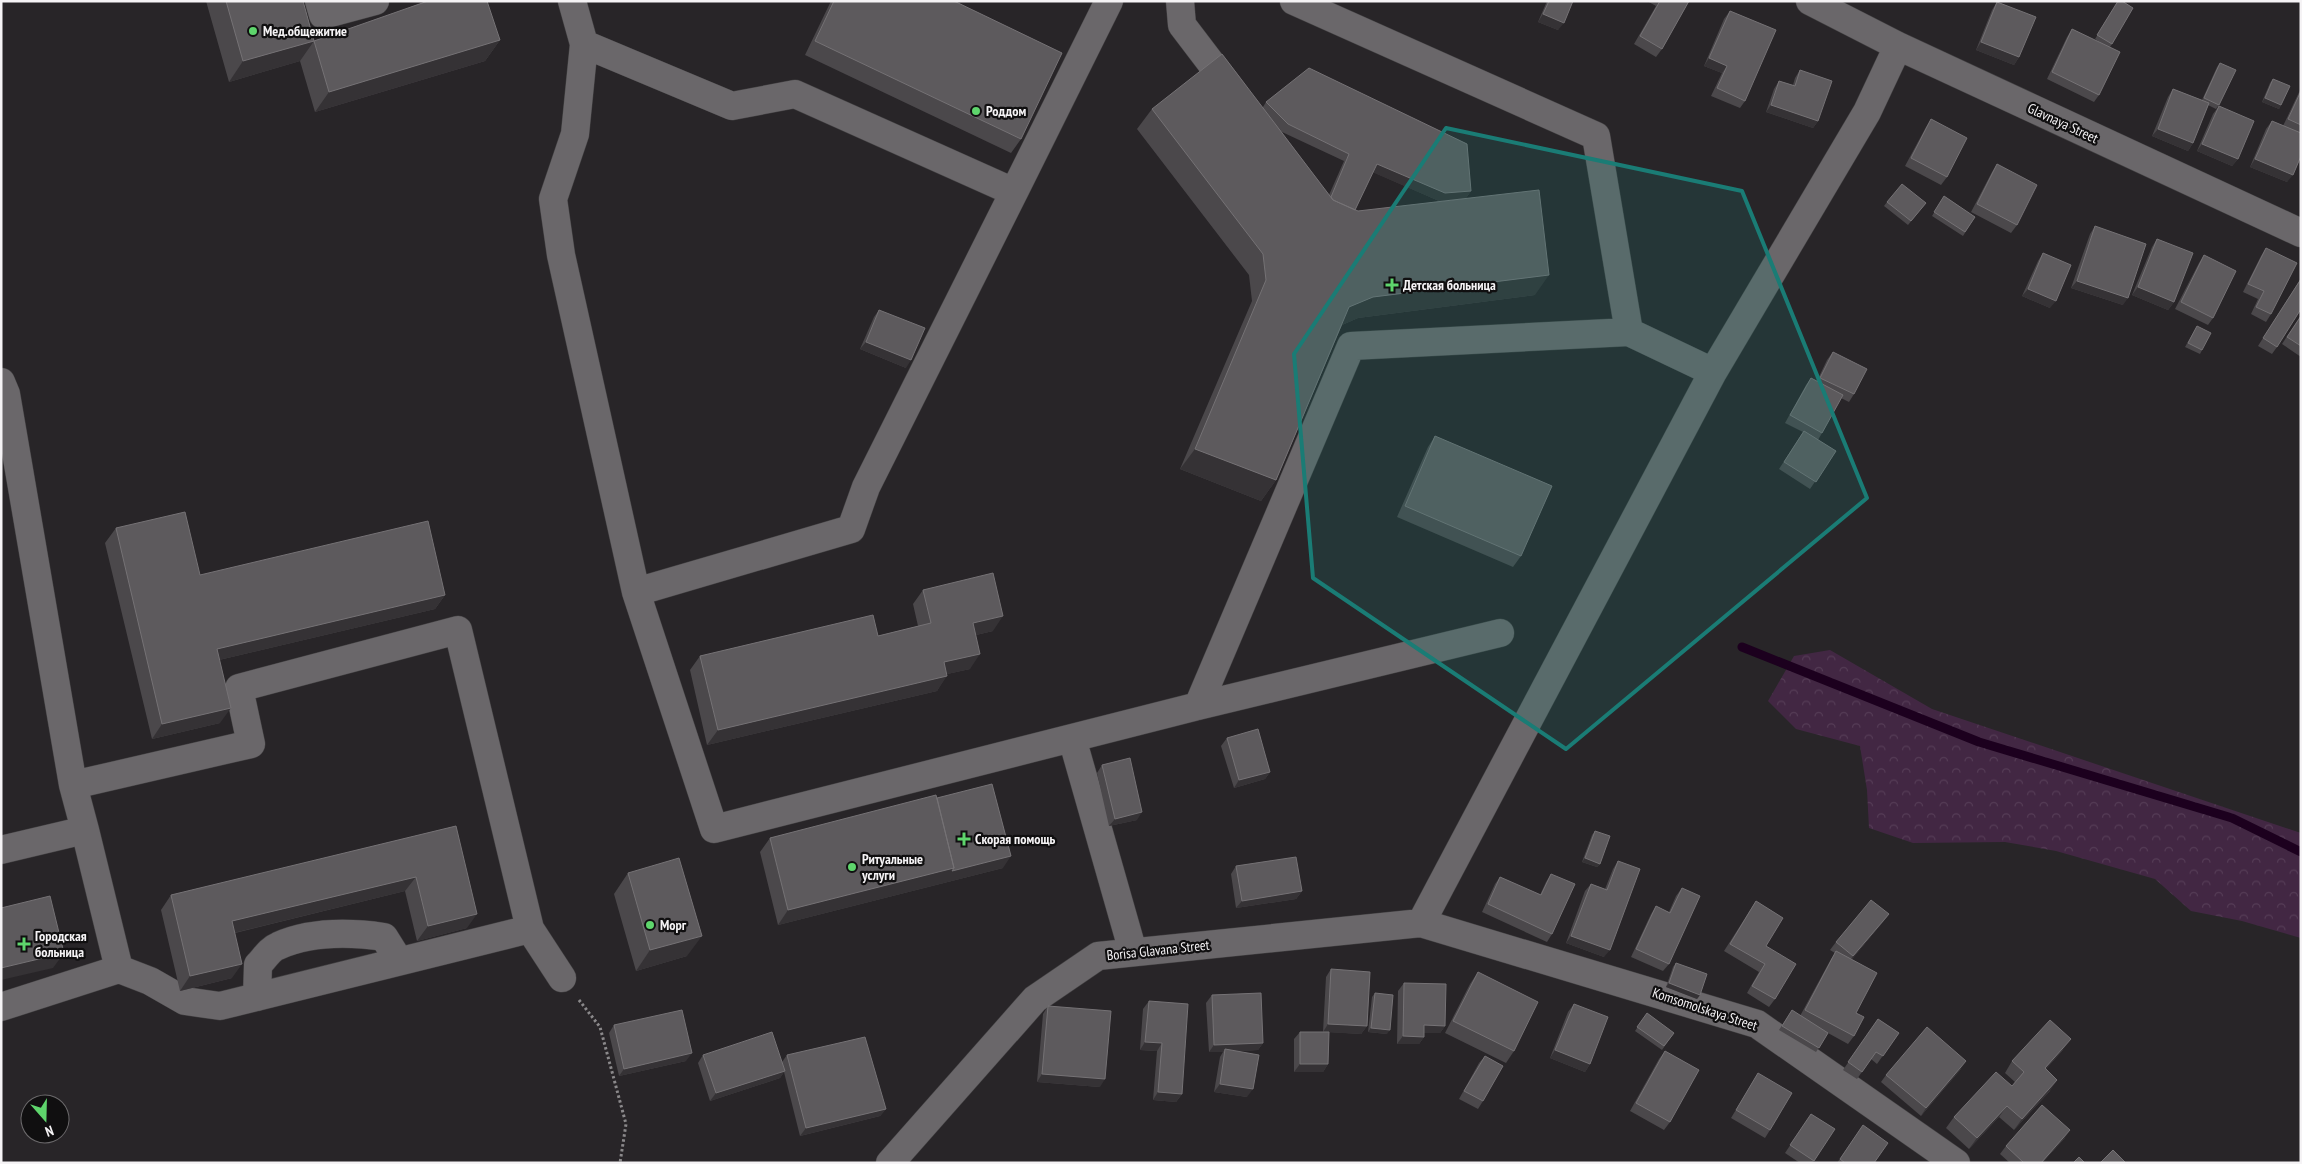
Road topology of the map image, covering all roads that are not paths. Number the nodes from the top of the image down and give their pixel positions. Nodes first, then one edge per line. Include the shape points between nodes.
1 (319, 1) edge
2 (375, 1) edge
3 (572, 1) edge
4 (1108, 1) edge
5 (1180, 1) edge
6 (1294, 1) edge
7 (1810, 1) edge
8 (1837, 8) edge
9 (584, 44) junction
10 (1898, 46) junction
11 (1247, 110) edge
12 (1014, 192) junction
13 (2301, 233) edge
14 (1629, 332) junction
15 (1713, 372) junction
16 (1, 382) edge
17 (636, 592) junction
18 (1500, 633) dead end
19 (1198, 706) junction
20 (1072, 738) junction
21 (73, 785) junction
22 (84, 830) junction
23 (1, 850) edge
24 (1421, 923) junction
25 (530, 929) junction
26 (1133, 952) junction
27 (399, 962) junction
28 (119, 969) junction
29 (562, 978) road end
30 (257, 997) junction
31 (1, 1007) edge
32 (890, 1163) edge
33 (1956, 1163) edge

1 - 2 street via 323,15
3 - 9 street
4 - 12 street
5 - 11 street via 1182,25
6 - 14 street via 1596,136
7 - 8 street, Glavnaya Street
8 - 10 street, Glavnaya Street
9 - 12 street via 732,106 794,94
9 - 17 street via 575,134 553,198 561,254
10 - 13 street, Glavnaya Street
10 - 15 street via 1867,112
12 - 17 street via 866,487 851,529
14 - 15 street
14 - 19 street via 1351,346
15 - 24 street
16 - 21 street via 6,394
17 - 20 street via 714,829
18 - 19 street
19 - 20 street
20 - 26 street
21 - 22 street
21 - 25 street via 251,744 239,688 458,630
22 - 23 street
22 - 28 street
24 - 26 street, Borisa Glavana Street
24 - 33 street, Komsomolskaya Street via 1757,1024
25 - 27 street
25 - 29 street
26 - 32 street, Borisa Glavana Street via 1098,956 1035,999
27 - 30 street
27 - 30 street via 384,937 355,933 317,935 276,947 258,965
28 - 30 street via 185,1000 220,1006
28 - 31 street

